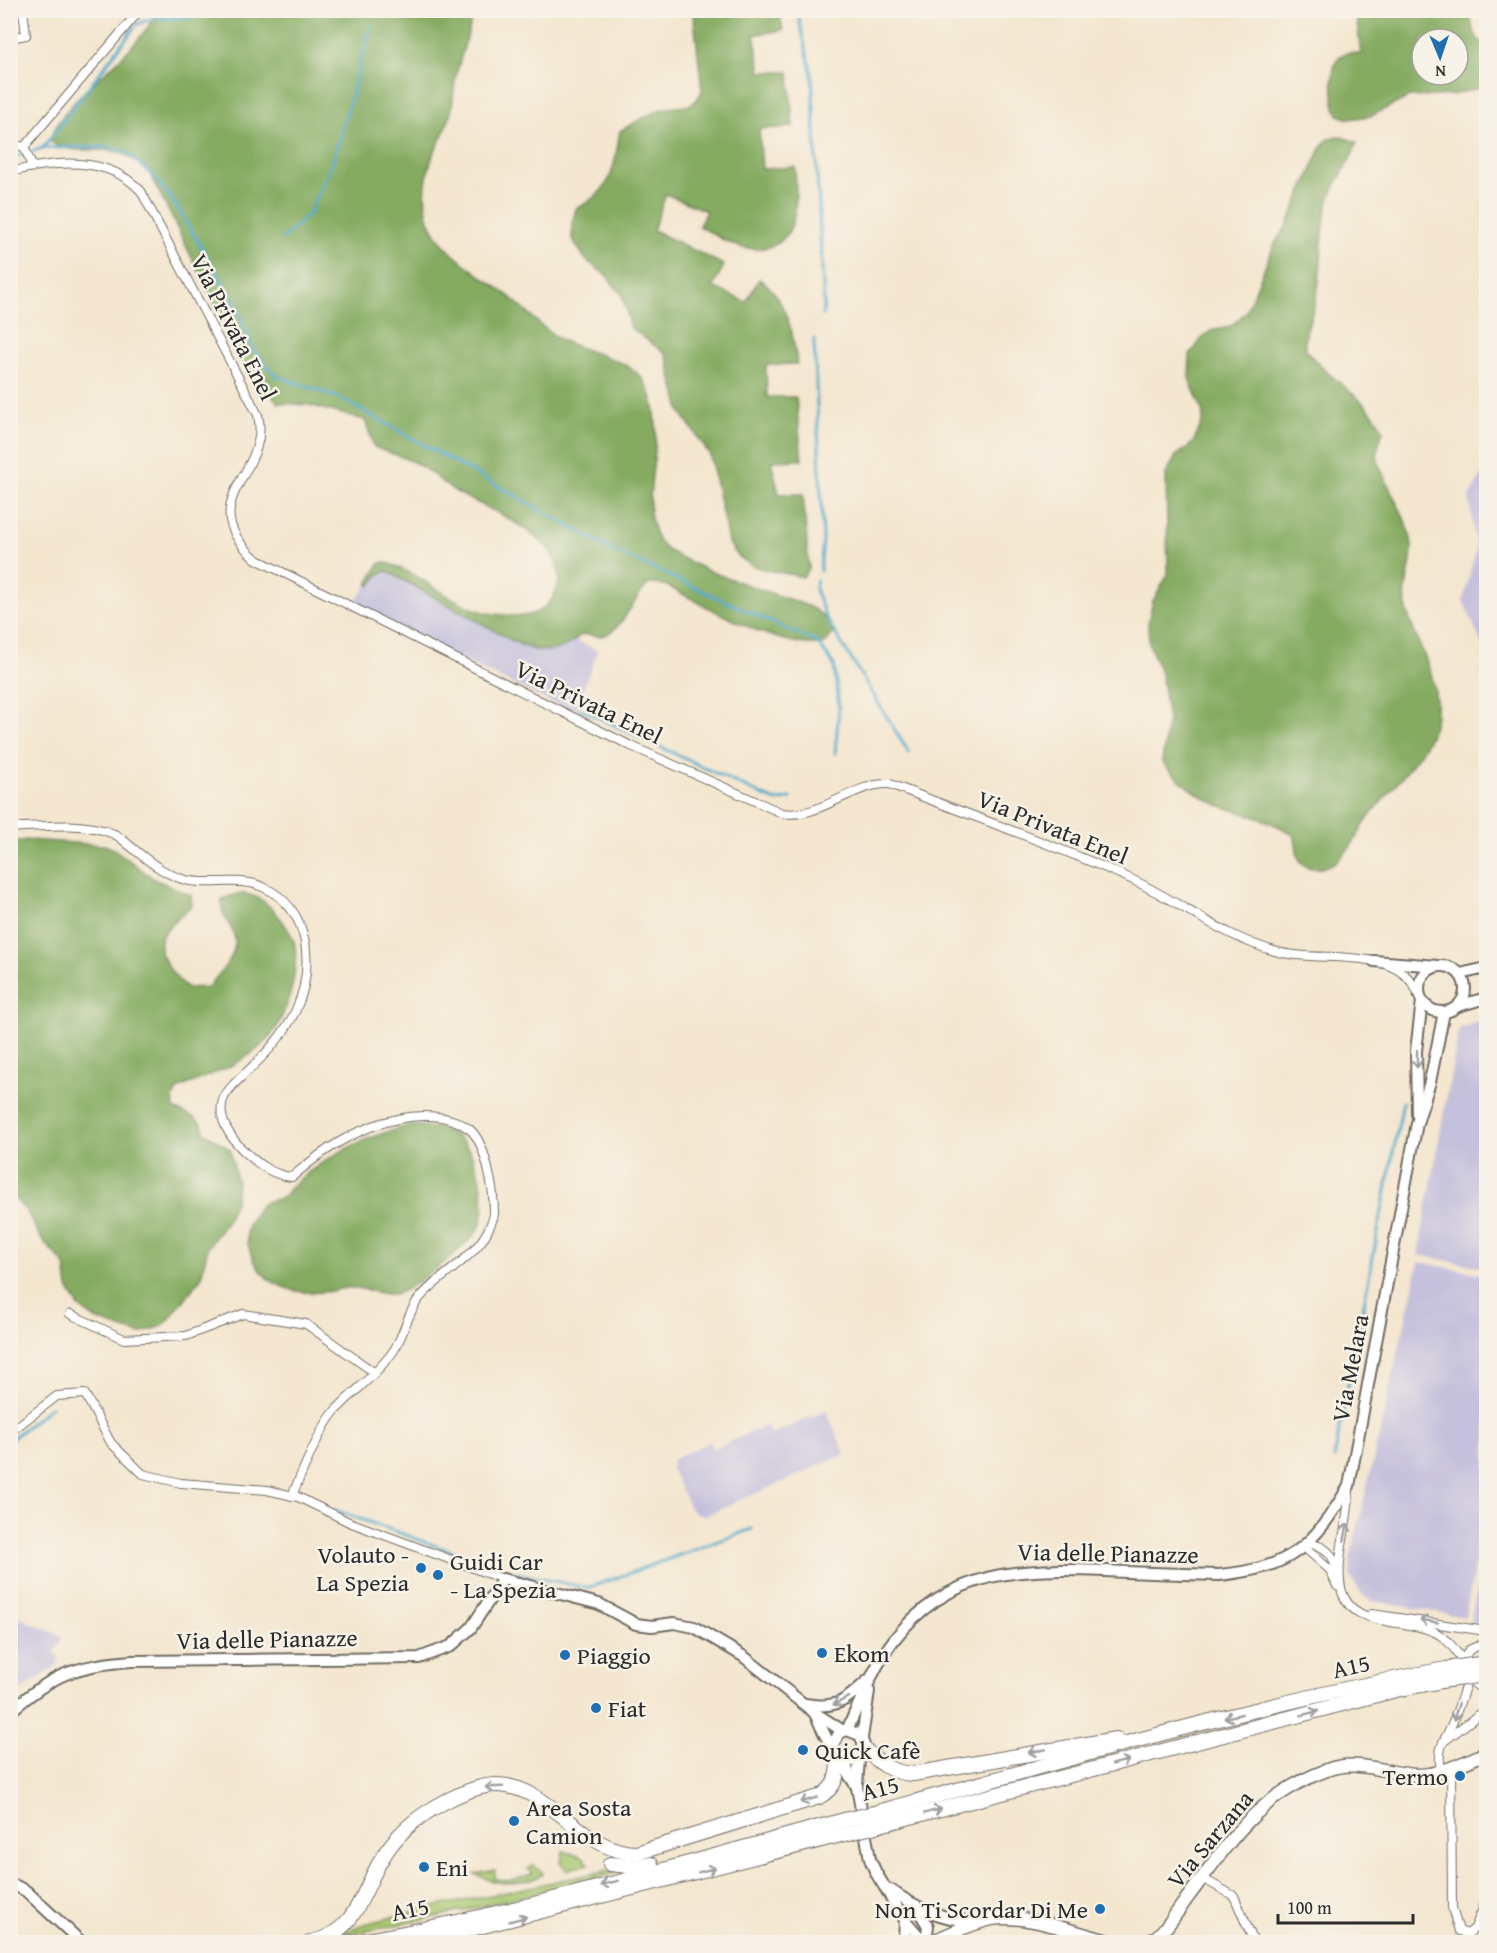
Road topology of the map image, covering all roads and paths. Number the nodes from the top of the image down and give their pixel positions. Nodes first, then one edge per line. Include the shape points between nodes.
1 (23, 10) edge
2 (140, 10) edge
3 (10, 38) edge
4 (10, 142) edge
5 (25, 147) junction
6 (31, 163) junction
7 (10, 172) edge
8 (10, 828) edge
9 (1374, 961) junction
10 (1438, 966) junction
11 (1486, 968) edge
12 (1460, 974) junction
13 (1421, 997) junction
14 (1486, 998) edge
15 (1458, 1006) junction
16 (1444, 1012) junction
17 (1417, 1123) junction
18 (70, 1314) dead end
19 (375, 1372) junction
20 (10, 1432) edge
21 (1349, 1486) junction
22 (292, 1496) junction
23 (1306, 1545) junction
24 (1339, 1578) junction
25 (503, 1579) junction
26 (1341, 1594) junction
27 (1360, 1612) junction
28 (1486, 1631) edge
29 (1486, 1642) edge
30 (1462, 1659) junction
31 (1486, 1663) edge
32 (1447, 1675) junction
33 (1486, 1675) edge
34 (871, 1676) junction
35 (1468, 1679) junction
36 (1394, 1685) junction
37 (1486, 1687) edge
38 (803, 1704) junction
39 (1486, 1709) edge
40 (10, 1712) edge
41 (814, 1713) junction
42 (1177, 1729) junction
43 (845, 1731) junction
44 (1441, 1743) junction
45 (862, 1748) junction
46 (1486, 1753) edge
47 (839, 1755) junction
48 (1446, 1769) junction
49 (857, 1787) junction
50 (875, 1820) junction
51 (849, 1826) junction
52 (750, 1846) junction
53 (610, 1864) dead end
54 (1202, 1878) junction
55 (10, 1883) edge
56 (884, 1884) junction
57 (1486, 1901) edge
58 (916, 1908) junction
59 (905, 1920) junction
60 (977, 1923) junction
61 (1064, 1937) edge
62 (81, 1942) edge
63 (311, 1942) edge
64 (355, 1942) edge
65 (420, 1942) edge
66 (904, 1942) edge
67 (927, 1942) edge
68 (1112, 1942) edge
69 (1150, 1942) edge
70 (1254, 1942) edge

1 - 3 street via 26,35
2 - 5 street
4 - 5 street
5 - 6 street
6 - 7 street, Via Privata Enel
6 - 9 street, Via Privata Enel via 72,163 114,171 131,180 150,205 258,416 259,441 229,511 231,529 240,546 256,559 629,745 782,813 797,814 869,785 890,784 1078,855 1251,943 1311,958
8 - 19 street via 64,824 115,834 164,873 190,882 263,887 295,911 307,967 305,988 294,1017 284,1034 222,1101 222,1118 231,1137 263,1168 292,1177 318,1154 344,1139 387,1121 408,1117 449,1120 469,1128 480,1144 494,1215 485,1236 417,1301 394,1351
9 - 10 street
9 - 13 street, Via Privata Enel via 1405,975
10 - 12 street
10 - 13 street via 1423,976
11 - 12 street
12 - 15 street via 1465,990
13 - 16 street via 1431,1010
13 -> 17 street via 1416,1051
14 - 15 street
15 - 16 street
16 - 17 street via 1431,1082
17 - 21 street, Via Melara
18 - 19 street via 124,1339 186,1336 243,1314 306,1324
19 - 22 street via 334,1413
20 - 22 street, Via delle Pianazze via 57,1396 85,1394 111,1443 143,1474 182,1483 267,1490
21 - 23 street, Via delle Pianazze via 1326,1524
24 -> 21 street, Via Melara via 1350,1510
22 - 25 street, Via delle Pianazze via 349,1522
23 - 24 street via 1318,1545 1330,1552
23 - 26 street via 1330,1569
23 - 34 street, Via delle Pianazze via 1268,1566 1228,1574 1051,1569 1020,1570 980,1579 944,1596 914,1619 895,1639
24 - 26 street, Via Melara
25 - 38 street, Via delle Pianazze via 599,1604 636,1624 694,1627 743,1656
25 - 40 street, Via delle Pianazze via 471,1628 451,1646 419,1658 132,1661 91,1665 56,1678
26 - 27 street via 1348,1605
28 -> 27 street
27 - 30 street via 1440,1634
29 - 30 street via 1469,1650
30 - 35 street via 1461,1674
31 - 32 highway, A15 / A15, bridge
32 - 33 highway, A15 / A15, bridge
32 - 36 highway, A15 / A15
34 -> 38 street, Via delle Pianazze via 850,1698 834,1706
34 - 43 street, Via delle Pianazze
34 - 45 street, Via delle Pianazze
35 - 37 street
35 -> 44 street via 1455,1719
36 -> 42 highway, A15
50 -> 36 highway, A15
38 - 41 street, Via delle Pianazze
39 - 44 street
41 - 43 street, Via delle Pianazze
41 - 47 street, Via delle Pianazze
42 -> 45 highway via 913,1774 885,1768
42 - 50 highway, A15
43 - 45 street via 856,1732
43 - 47 street via 836,1737
44 - 48 street via 1439,1752
45 - 47 street
45 - 49 street, Via delle Pianazze
46 - 48 main road, Via Sarzana
47 - 49 street, Via delle Pianazze
47 -> 63 highway via 838,1776 829,1792 819,1797 637,1853 602,1845 535,1798 509,1787 480,1787 412,1821 386,1852 346,1927
48 - 54 main road, Via Sarzana via 1420,1775 1342,1765 1313,1776 1252,1814
48 - 57 street via 1452,1908 1459,1931 1468,1934 1475,1928
49 - 56 street, Via delle Pianazze via 870,1859
50 - 51 highway, A15, bridge
51 - 52 highway, A15
65 -> 51 highway, A15
52 - 53 highway via 718,1848 638,1867
52 -> 64 highway, A15 / A15 via 462,1920
54 - 69 main road, Via Sarzana
54 - 70 street via 1234,1896
55 - 62 street via 26,1891
56 - 58 street, Via delle Pianazze
56 - 59 street, Via delle Pianazze
58 - 60 street, Via delle Pianazze
58 - 67 street via 928,1926
59 - 66 street
59 - 67 street, Via delle Pianazze
60 - 61 main road via 1012,1918
60 - 67 main road
61 - 68 main road

